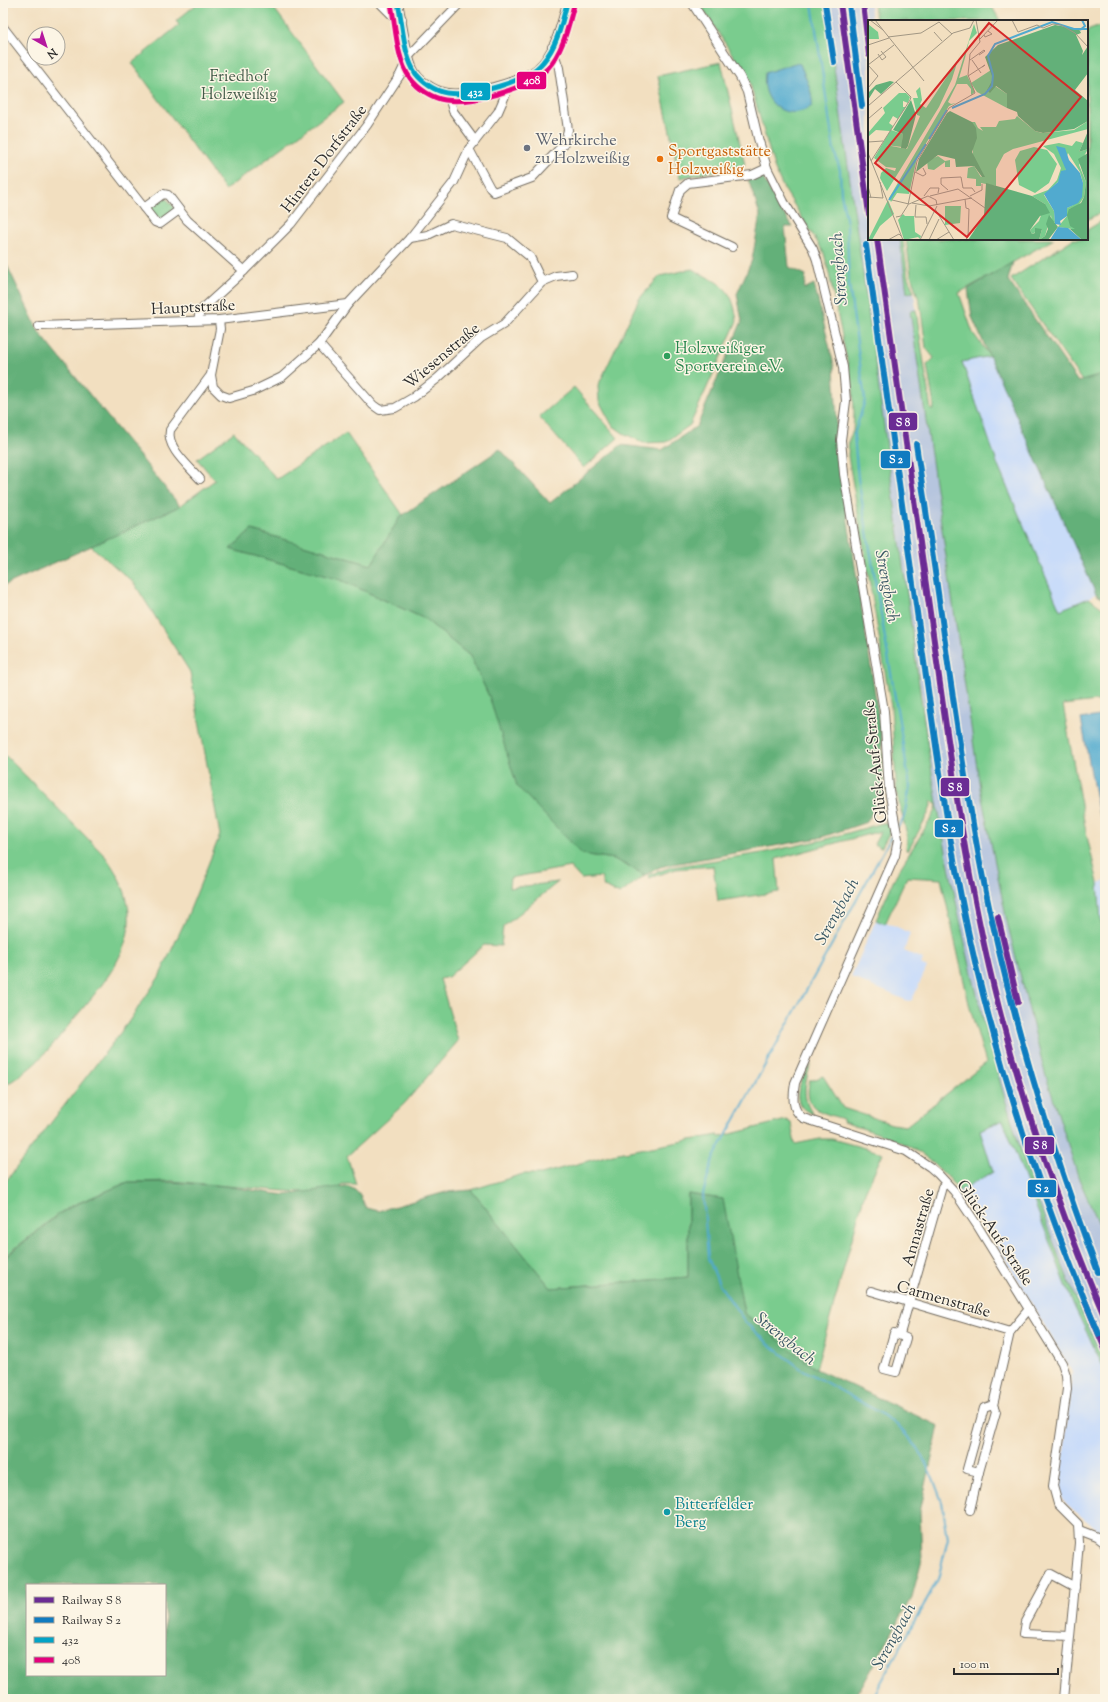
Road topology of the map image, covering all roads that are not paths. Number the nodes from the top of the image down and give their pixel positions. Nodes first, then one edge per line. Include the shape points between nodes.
1 (380, 3) edge
2 (460, 3) edge
3 (567, 3) edge
4 (692, 3) edge
5 (399, 4) edge
6 (387, 10) junction
7 (402, 19) junction
8 (3, 27) edge
9 (552, 47) junction
10 (410, 56) junction
11 (511, 82) junction
12 (448, 93) junction
13 (475, 140) junction
14 (469, 149) junction
15 (767, 168) junction
16 (144, 208) junction
17 (179, 210) junction
18 (410, 238) junction
19 (732, 247) dead end
20 (244, 271) junction
21 (572, 274) dead end
22 (542, 282) junction
23 (348, 304) junction
24 (198, 320) junction
25 (219, 320) junction
26 (39, 326) dead end
27 (319, 344) junction
28 (211, 375) junction
29 (200, 479) dead end
30 (946, 1183) junction
31 (871, 1291) dead end
32 (910, 1302) junction
33 (1029, 1309) junction
34 (1010, 1332) junction
35 (900, 1334) dead end
36 (993, 1405) junction
37 (979, 1472) junction
38 (970, 1510) dead end
39 (1079, 1530) junction
40 (1105, 1543) edge
41 (1075, 1587) junction
42 (1070, 1636) junction
43 (1064, 1699) edge

1 - 6 street
2 - 10 street, Hintere Dorfstraße
3 - 9 street via 560,30
4 - 15 street, Glück-Auf-Straße via 740,77
5 - 6 street
5 - 7 street
6 - 7 street via 396,18
7 - 10 street
8 - 16 street
9 - 11 street via 538,68
9 - 14 street via 559,68 568,130 564,144 532,178 494,192
10 - 12 street via 418,75 439,91
10 - 20 street, Hintere Dorfstraße via 367,126 291,224
11 - 12 street
11 - 13 street via 498,112
12 - 13 street via 453,110
13 - 14 street
14 - 18 street via 454,182
15 - 19 street via 752,175 682,185 670,218
15 - 30 street, Glück-Auf-Straße via 812,249 843,367 846,401 842,453 884,710 889,790 898,839 895,856 794,1083 794,1102 798,1115 803,1118 906,1151 930,1167
16 - 17 street via 155,222 160,224
16 - 17 street via 163,194 168,195
17 - 20 street
18 - 22 street via 428,235 451,224 507,238 530,257
18 - 23 street
20 - 24 street, Hintere Dorfstraße via 200,311
21 - 22 street, Wiesenstraße via 556,276
22 - 27 street, Wiesenstraße via 504,324 481,338 438,378 396,408 380,410 373,405
23 - 25 street, Hauptstraße
23 - 27 street
24 - 25 street, Hauptstraße
24 - 26 street, Hauptstraße
25 - 28 street via 220,329
27 - 28 street via 282,378 229,398 221,395 213,387
28 - 29 street via 170,430 168,437 173,447
30 - 32 street, Annastraße via 942,1187
30 - 33 street, Glück-Auf-Straße via 977,1224
31 - 32 street, Carmenstraße
32 - 34 street, Carmenstraße
32 - 35 street, Annastraße
33 - 34 street
33 - 39 street, Glück-Auf-Straße via 1062,1363 1066,1375 1067,1389 1054,1486 1058,1504 1075,1520
34 - 36 street
36 - 37 street via 996,1412
36 - 37 street via 984,1408 967,1469
37 - 38 street
39 - 40 street via 1098,1537
39 - 41 street
41 - 42 street
41 - 42 street via 1051,1574 1025,1622 1023,1634
42 - 43 street

